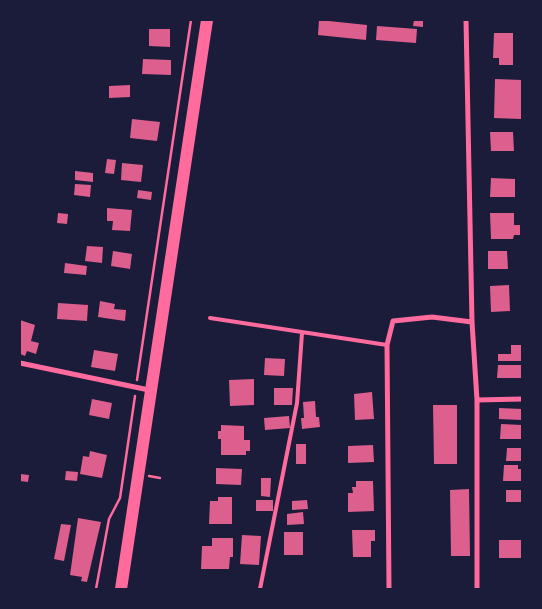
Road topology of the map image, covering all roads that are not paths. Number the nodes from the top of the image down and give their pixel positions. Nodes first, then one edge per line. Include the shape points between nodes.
1 (207, 20) edge
2 (466, 20) edge
3 (210, 318) dead end
4 (472, 322) junction
5 (302, 333) junction
6 (387, 345) junction
7 (20, 363) edge
8 (152, 390) junction
9 (522, 399) edge
10 (477, 400) junction
11 (121, 589) edge
12 (260, 589) edge
13 (389, 589) edge
14 (477, 589) edge

1 - 8 main road
2 - 4 street
3 - 5 lane
4 - 6 street via 432,317 393,321
4 - 10 street
5 - 6 lane
5 - 12 lane via 297,403
6 - 13 street
7 - 8 street
8 - 11 main road
9 - 10 street
10 - 14 street

